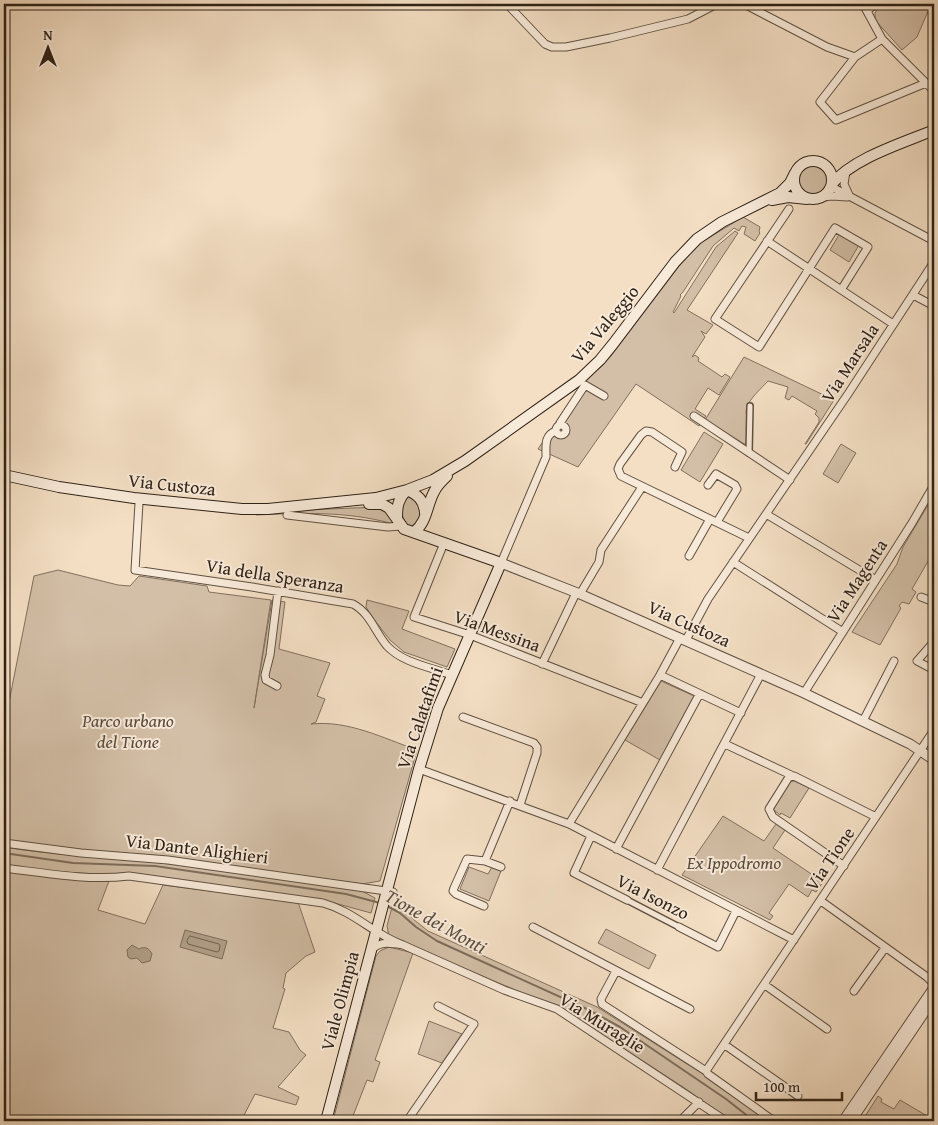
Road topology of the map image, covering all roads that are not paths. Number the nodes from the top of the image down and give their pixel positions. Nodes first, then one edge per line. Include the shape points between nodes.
1 (507, 4) edge
2 (716, 4) edge
3 (744, 4) edge
4 (863, 4) edge
5 (875, 4) edge
6 (867, 11) junction
7 (882, 39) junction
8 (855, 57) junction
9 (926, 83) junction
10 (934, 91) edge
11 (934, 130) edge
12 (821, 162) junction
13 (853, 166) junction
14 (795, 173) junction
15 (832, 185) junction
16 (850, 197) junction
17 (817, 198) junction
18 (763, 202) junction
19 (789, 209) dead end
20 (767, 241) junction
21 (934, 241) edge
22 (934, 262) edge
23 (808, 268) junction
24 (932, 270) edge
25 (841, 290) junction
26 (912, 295) junction
27 (934, 306) edge
28 (894, 324) junction
29 (604, 396) dead end
30 (750, 406) dead end
31 (694, 416) dead end
32 (749, 454) junction
33 (465, 461) junction
34 (675, 466) dead end
35 (4, 475) edge
36 (790, 480) junction
37 (708, 485) dead end
38 (934, 485) edge
39 (642, 487) junction
40 (407, 490) junction
41 (140, 503) dead end
42 (338, 503) junction
43 (766, 514) junction
44 (287, 515) dead end
45 (424, 517) junction
46 (714, 521) junction
47 (399, 522) junction
48 (414, 532) junction
49 (749, 538) junction
50 (441, 542) junction
51 (689, 556) dead end
52 (733, 562) junction
53 (501, 563) junction
54 (876, 580) junction
55 (278, 591) junction
56 (578, 594) junction
57 (921, 597) dead end
58 (934, 602) edge
59 (843, 632) junction
60 (470, 635) junction
61 (683, 639) junction
62 (934, 645) edge
63 (894, 661) dead end
64 (542, 664) junction
65 (934, 670) edge
66 (761, 674) junction
67 (452, 675) junction
68 (660, 675) junction
69 (277, 686) dead end
70 (804, 693) junction
71 (700, 694) junction
72 (642, 703) junction
73 (741, 713) junction
74 (463, 717) dead end
75 (864, 721) junction
76 (934, 730) edge
77 (725, 744) junction
78 (921, 750) junction
79 (934, 760) edge
80 (419, 768) junction
81 (792, 775) junction
82 (510, 801) junction
83 (520, 805) junction
84 (876, 817) junction
85 (569, 824) junction
86 (592, 836) junction
87 (4, 843) edge
88 (616, 849) junction
89 (485, 861) junction
90 (844, 866) junction
91 (501, 867) dead end
92 (4, 868) edge
93 (657, 870) junction
94 (390, 891) junction
95 (627, 900) joint
96 (821, 901) junction
97 (484, 906) dead end
98 (736, 911) junction
99 (533, 927) dead end
100 (679, 927) joint
101 (376, 931) junction
102 (794, 940) junction
103 (403, 945) junction
104 (885, 948) junction
105 (371, 950) junction
106 (616, 971) junction
107 (764, 985) junction
108 (934, 989) edge
109 (854, 991) dead end
110 (438, 1006) dead end
111 (690, 1009) dead end
112 (827, 1029) dead end
113 (725, 1045) junction
114 (706, 1070) junction
115 (798, 1096) dead end
116 (699, 1102) junction
117 (326, 1121) edge
118 (407, 1121) edge
119 (680, 1121) edge
120 (726, 1121) edge
121 (774, 1121) edge
122 (843, 1121) edge
123 (851, 1121) edge

1 - 2 street via 545,44 566,47 688,19
3 - 8 street
4 - 6 street
5 - 6 street
6 - 7 street
7 - 8 street
7 - 9 street
8 - 9 street via 820,102 836,120
9 - 10 street
11 - 13 main road
12 - 13 main road
12 - 14 main road via 803,164
12 - 15 main road via 832,174
13 - 15 main road
13 - 16 street via 844,184
14 - 17 main road via 797,190 806,198
14 - 18 main road, Via Valeggio via 786,188
15 - 16 street
15 - 17 main road
16 - 17 street
16 - 21 street
17 - 18 main road, Via Valeggio via 788,197
18 - 33 main road, Via Valeggio via 722,222 697,239 675,262 594,366 563,392
19 - 20 street
20 - 23 street
20 - 23 street via 715,319 731,330 759,347
22 - 24 street, Via Marsala
23 - 25 street
23 - 25 street via 835,228 868,247
24 - 26 street, Via Marsala
25 - 28 street
26 - 27 street
26 - 28 street, Via Marsala
28 - 36 street, Via Marsala
29 - 53 street via 586,384 558,428 551,433 546,443 546,457
30 - 32 street
31 - 32 street
32 - 36 street
33 - 40 main road, Via Custoza via 433,480
33 - 45 main road via 434,491
34 - 39 street via 682,452 652,432 641,435 618,469 621,476
35 - 42 main road, Via Custoza via 134,498 242,509 268,510
36 - 43 street, Via Marsala
37 - 46 street via 716,474 737,486 737,491
38 - 54 street, Via Magenta
39 - 46 street
39 - 56 street via 601,550 599,562
40 - 42 main road, Via Custoza
40 - 45 main road via 417,494 424,506
40 - 47 main road via 399,502
41 - 55 street, Via della Speranza via 135,570
42 - 47 main road, Via Custoza via 382,504
43 - 49 street, Via Marsala
43 - 54 street
44 - 47 street, Via Custoza via 388,527
45 - 48 main road
45 - 50 main road via 429,534
46 - 49 street
46 - 51 street
47 - 48 main road, Via Custoza
48 - 50 main road, Via Custoza
49 - 52 street, Via Marsala
50 - 53 main road, Via Custoza
50 - 60 street, Via Messina via 414,617
52 - 59 street
52 - 61 street, Via Marsala
53 - 56 street, Via Custoza
53 - 60 main road, Via Calatafimi
54 - 59 street, Via Magenta
55 - 67 street, Via della Speranza via 353,604 364,612 386,644 401,657
55 - 69 street via 265,675 266,680
56 - 61 street, Via Custoza
56 - 64 street
57 - 58 street
59 - 70 street, Via Magenta
60 - 64 street, Via Messina
60 - 67 main road, Via Calatafimi
61 - 66 street, Via Custoza
61 - 68 street, Via Marsala
62 - 65 street via 917,661
63 - 75 street
64 - 72 street, Via Messina
66 - 70 street, Via Custoza
66 - 73 street
67 - 80 main road, Via Calatafimi
68 - 71 street
68 - 72 street, Via Marsala
70 - 75 street, Via Custoza
71 - 73 street
71 - 88 street
72 - 85 street, Via Marsala
73 - 77 street
74 - 83 street via 534,743 537,747
75 - 78 street, Via Custoza
76 - 78 street, Via Tione
77 - 81 street
77 - 93 street
78 - 79 street, Via Custoza
78 - 84 street, Via Tione
80 - 82 street, Via Isonzo
80 - 94 main road, Via Calatafimi
81 - 84 street
81 - 90 street via 770,805 770,813
82 - 83 street, Via Isonzo
82 - 89 street
83 - 85 street, Via Isonzo
84 - 90 street, Via Tione
85 - 86 street, Via Isonzo
86 - 88 street, Via Isonzo
86 - 95 street, Via Isonzo via 574,873
87 - 94 street, Via Dante Alighieri via 168,860
88 - 93 street, Via Isonzo
89 - 91 street
89 - 97 street via 465,861 453,891
90 - 96 street, Via Tione
92 - 101 street via 85,877 129,876 323,903 340,908
93 - 98 street, Via Isonzo
94 - 101 main road, Viale Olimpia
95 - 100 street, Via Isonzo
96 - 102 street, Via Tione
96 - 104 street
98 - 100 street, Via Isonzo via 718,947
98 - 102 street, Via Isonzo
99 - 106 street
101 - 103 street
101 - 105 main road, Viale Olimpia
102 - 107 street, Via Tione
103 - 105 street, Via Muraglie via 384,943
103 - 116 street, Via Muraglie via 504,990 557,1009
104 - 108 street via 927,977
104 - 109 street
105 - 117 main road, Viale Olimpia
106 - 111 street
106 - 114 street via 602,1004
107 - 112 street
107 - 113 street, Via Tione
108 - 122 street
108 - 123 street
110 - 118 street via 474,1024
113 - 114 street, Via Tione
113 - 115 street
114 - 121 street
116 - 119 street
116 - 120 street, Via Muraglie

